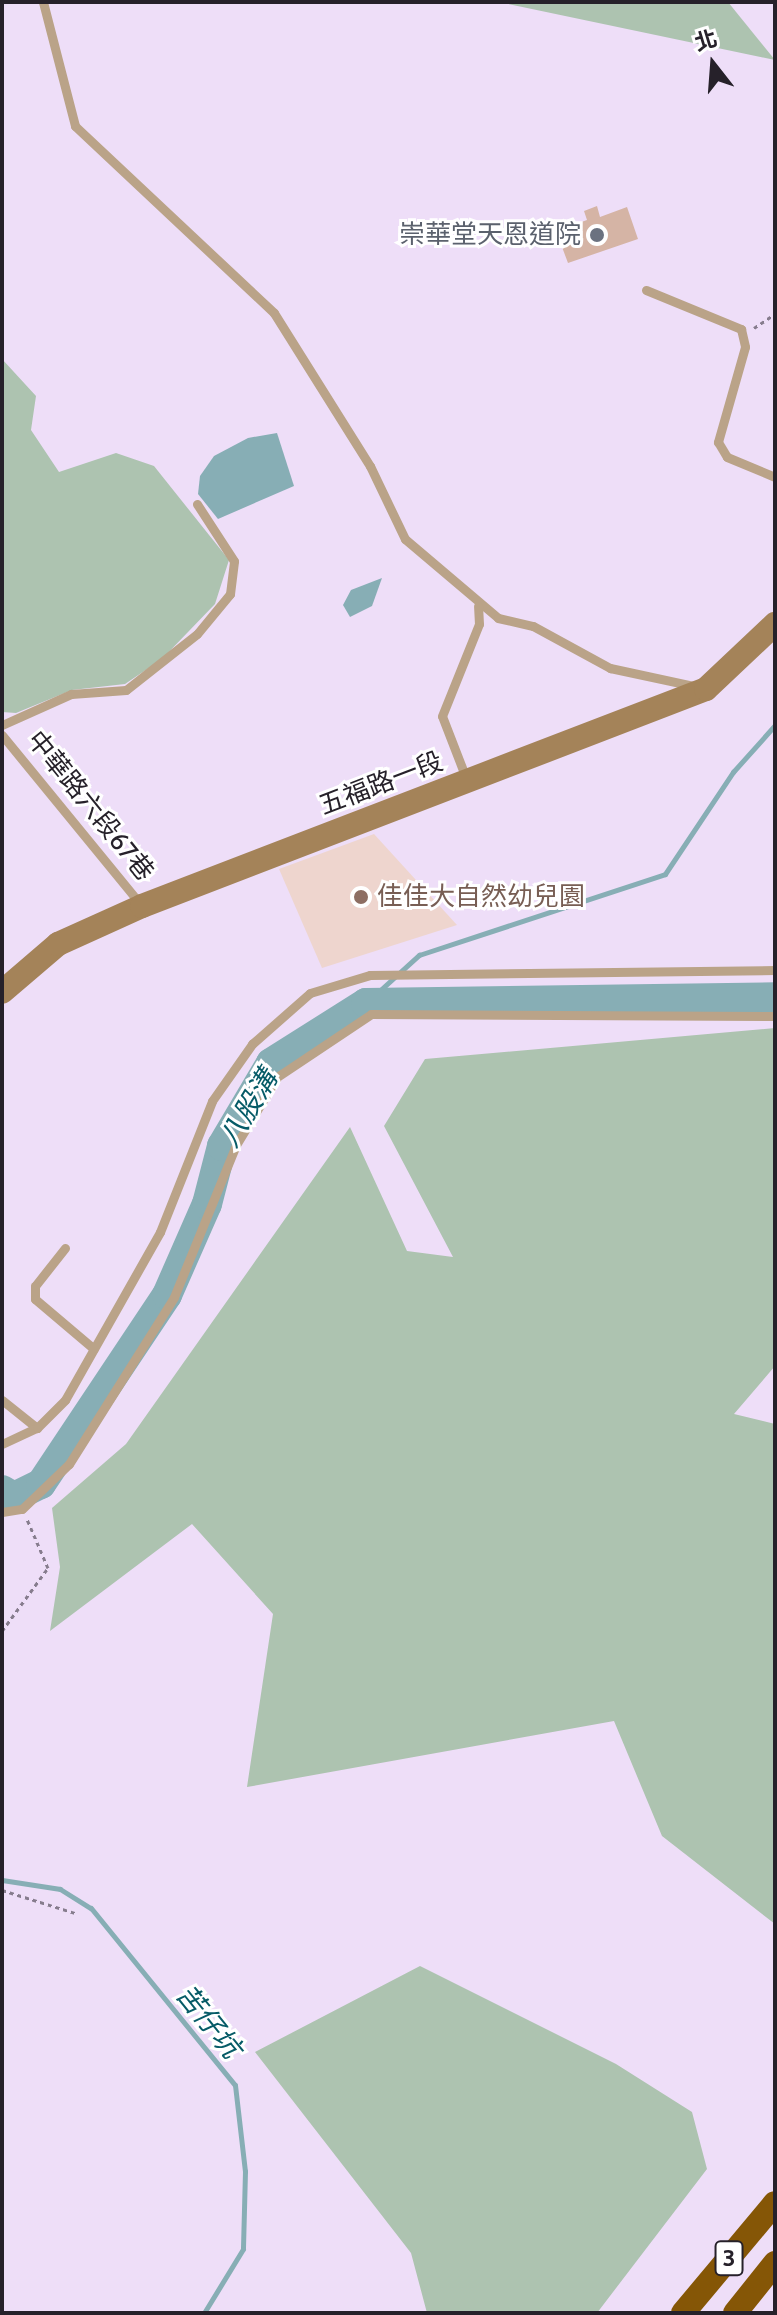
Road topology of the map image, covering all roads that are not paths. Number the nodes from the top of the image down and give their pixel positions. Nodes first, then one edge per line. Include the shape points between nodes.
1 (43, 2) edge
2 (646, 290) dead end
3 (775, 477) edge
4 (197, 504) dead end
5 (478, 606) junction
6 (775, 624) edge
7 (706, 689) junction
8 (2, 725) edge
9 (2, 735) edge
10 (468, 781) junction
11 (142, 906) junction
12 (775, 970) edge
13 (2, 992) edge
14 (775, 1016) edge
15 (65, 1248) dead end
16 (94, 1349) junction
17 (2, 1400) edge
18 (37, 1428) junction
19 (2, 1444) edge
20 (2, 1512) edge
21 (775, 2203) edge
22 (775, 2263) edge
23 (683, 2313) edge
24 (735, 2313) edge

1 - 5 lane via 75,126 274,313 370,466 405,539
2 - 3 lane via 744,335 718,442 727,457
4 - 8 lane via 234,561 230,594 197,634 126,690 71,694
5 - 7 lane via 533,626 610,668
5 - 10 lane via 479,624 442,716
6 - 7 main road, 五福路一段
7 - 10 main road, 五福路一段
9 - 11 lane, 中華路六段67巷
10 - 11 main road, 五福路一段
11 - 13 main road, 五福路一段 via 58,944
12 - 16 lane via 383,974 310,993 252,1044 212,1101 160,1232
14 - 20 lane via 371,1014 277,1077 236,1145 174,1297 69,1464 22,1509
15 - 16 lane via 35,1286 35,1299
16 - 18 lane via 65,1400
17 - 18 lane
18 - 19 lane
21 - 23 highway, 3
22 - 24 highway, 3

